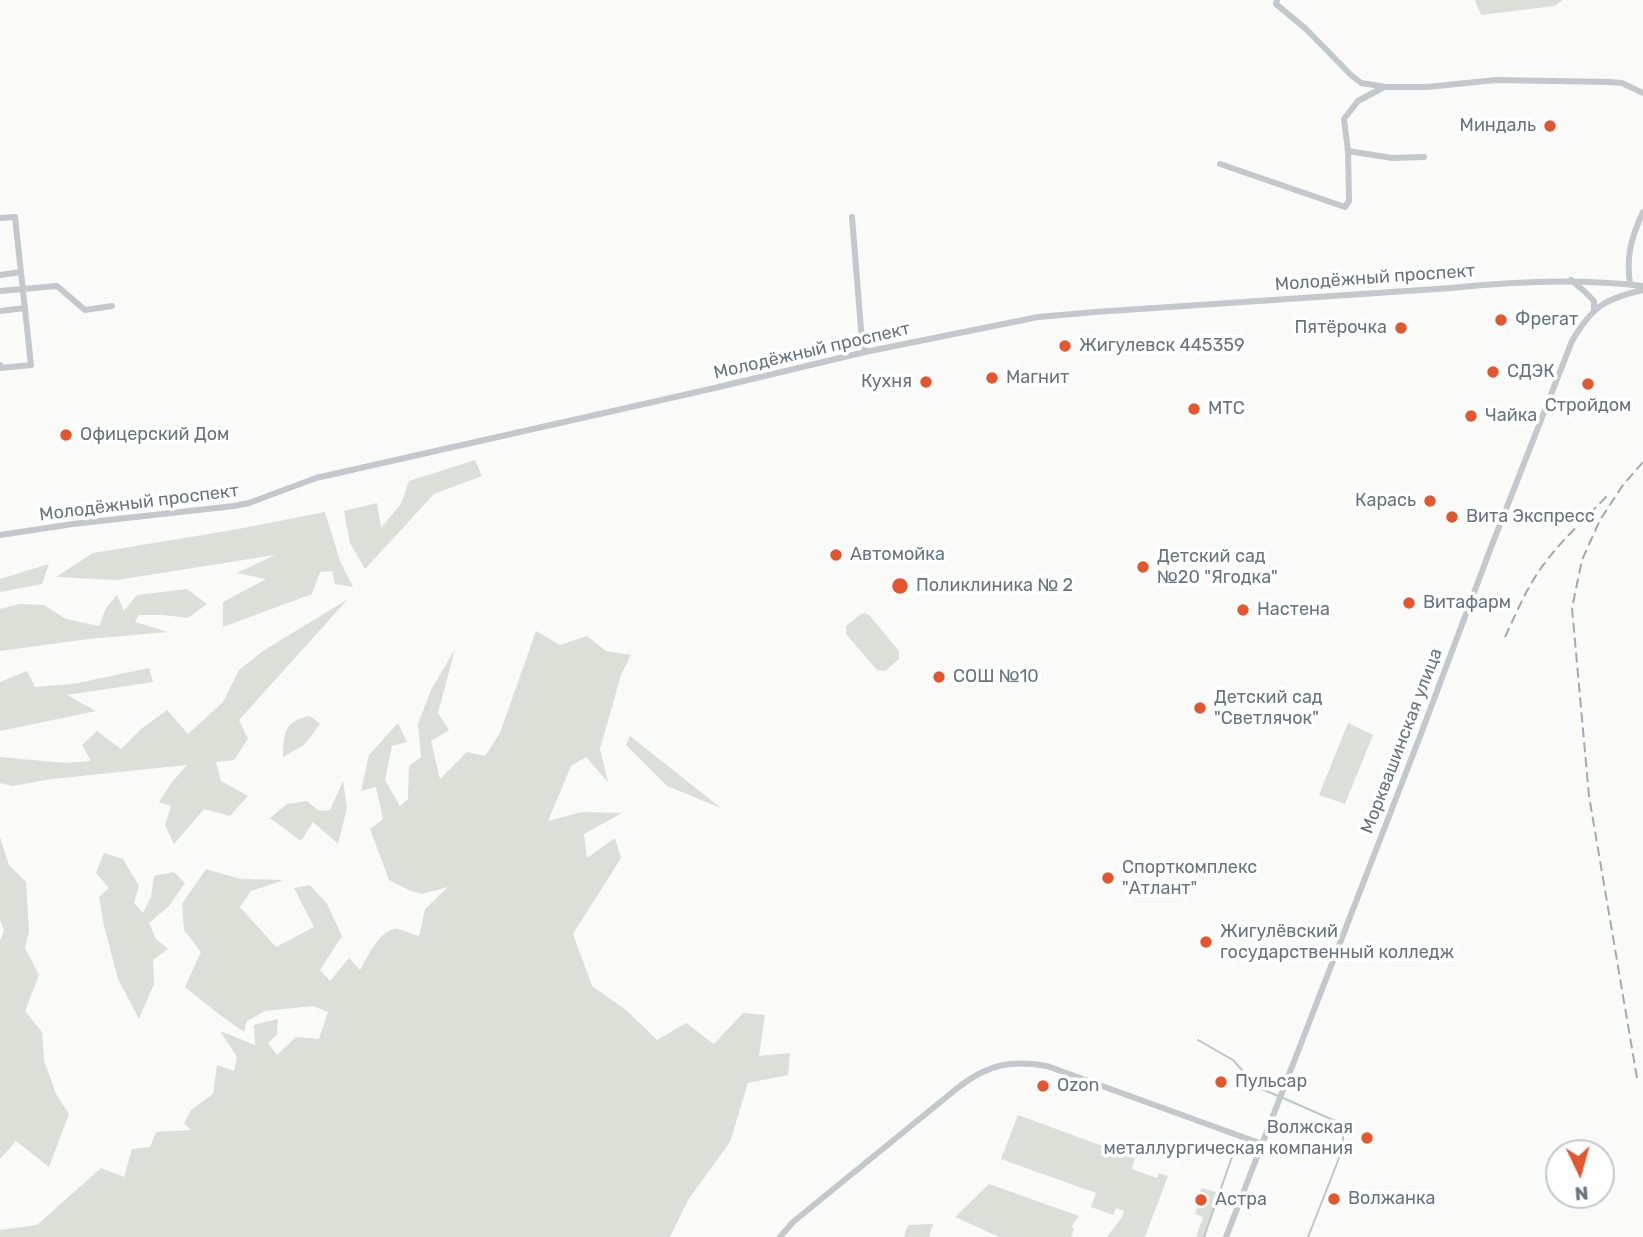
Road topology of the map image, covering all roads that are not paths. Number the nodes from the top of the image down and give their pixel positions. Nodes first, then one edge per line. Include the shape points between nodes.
1 (1277, 0) edge
2 (1386, 86) junction
3 (1643, 93) edge
4 (1348, 150) junction
5 (1424, 157) dead end
6 (1220, 164) dead end
7 (1643, 212) edge
8 (852, 217) dead end
9 (0, 218) edge
10 (21, 272) junction
11 (0, 275) edge
12 (1570, 280) junction
13 (1630, 284) junction
14 (1643, 288) edge
15 (23, 289) junction
16 (0, 291) edge
17 (112, 306) dead end
18 (25, 308) junction
19 (1594, 310) junction
20 (0, 311) edge
21 (865, 352) junction
22 (0, 365) edge
23 (0, 535) edge
24 (1262, 1144) junction
25 (780, 1237) edge
26 (1226, 1237) edge

1 - 2 street via 1276,4 1361,83
2 - 3 street via 1541,80 1622,83
2 - 4 street via 1358,101 1344,119
4 - 5 street via 1392,158
4 - 6 street via 1349,201 1345,207
7 - 13 street via 1629,249
8 - 21 street
9 - 10 street via 15,217
10 - 11 street
10 - 15 street
12 - 13 street, Молодёжный проспект
12 - 19 street via 1594,301
12 - 21 street, Молодёжный проспект via 1055,315
13 - 14 street, Молодёжный проспект
14 - 19 street, Морквашинская улица
15 - 16 street
15 - 17 street via 57,286 85,310
15 - 18 street
18 - 20 street
18 - 22 street via 31,365
19 - 24 street, Морквашинская улица via 1562,365
21 - 23 street, Молодёжный проспект via 316,478 249,503
24 - 25 street via 1046,1066 1001,1065 976,1074
24 - 26 street, Морквашинская улица

